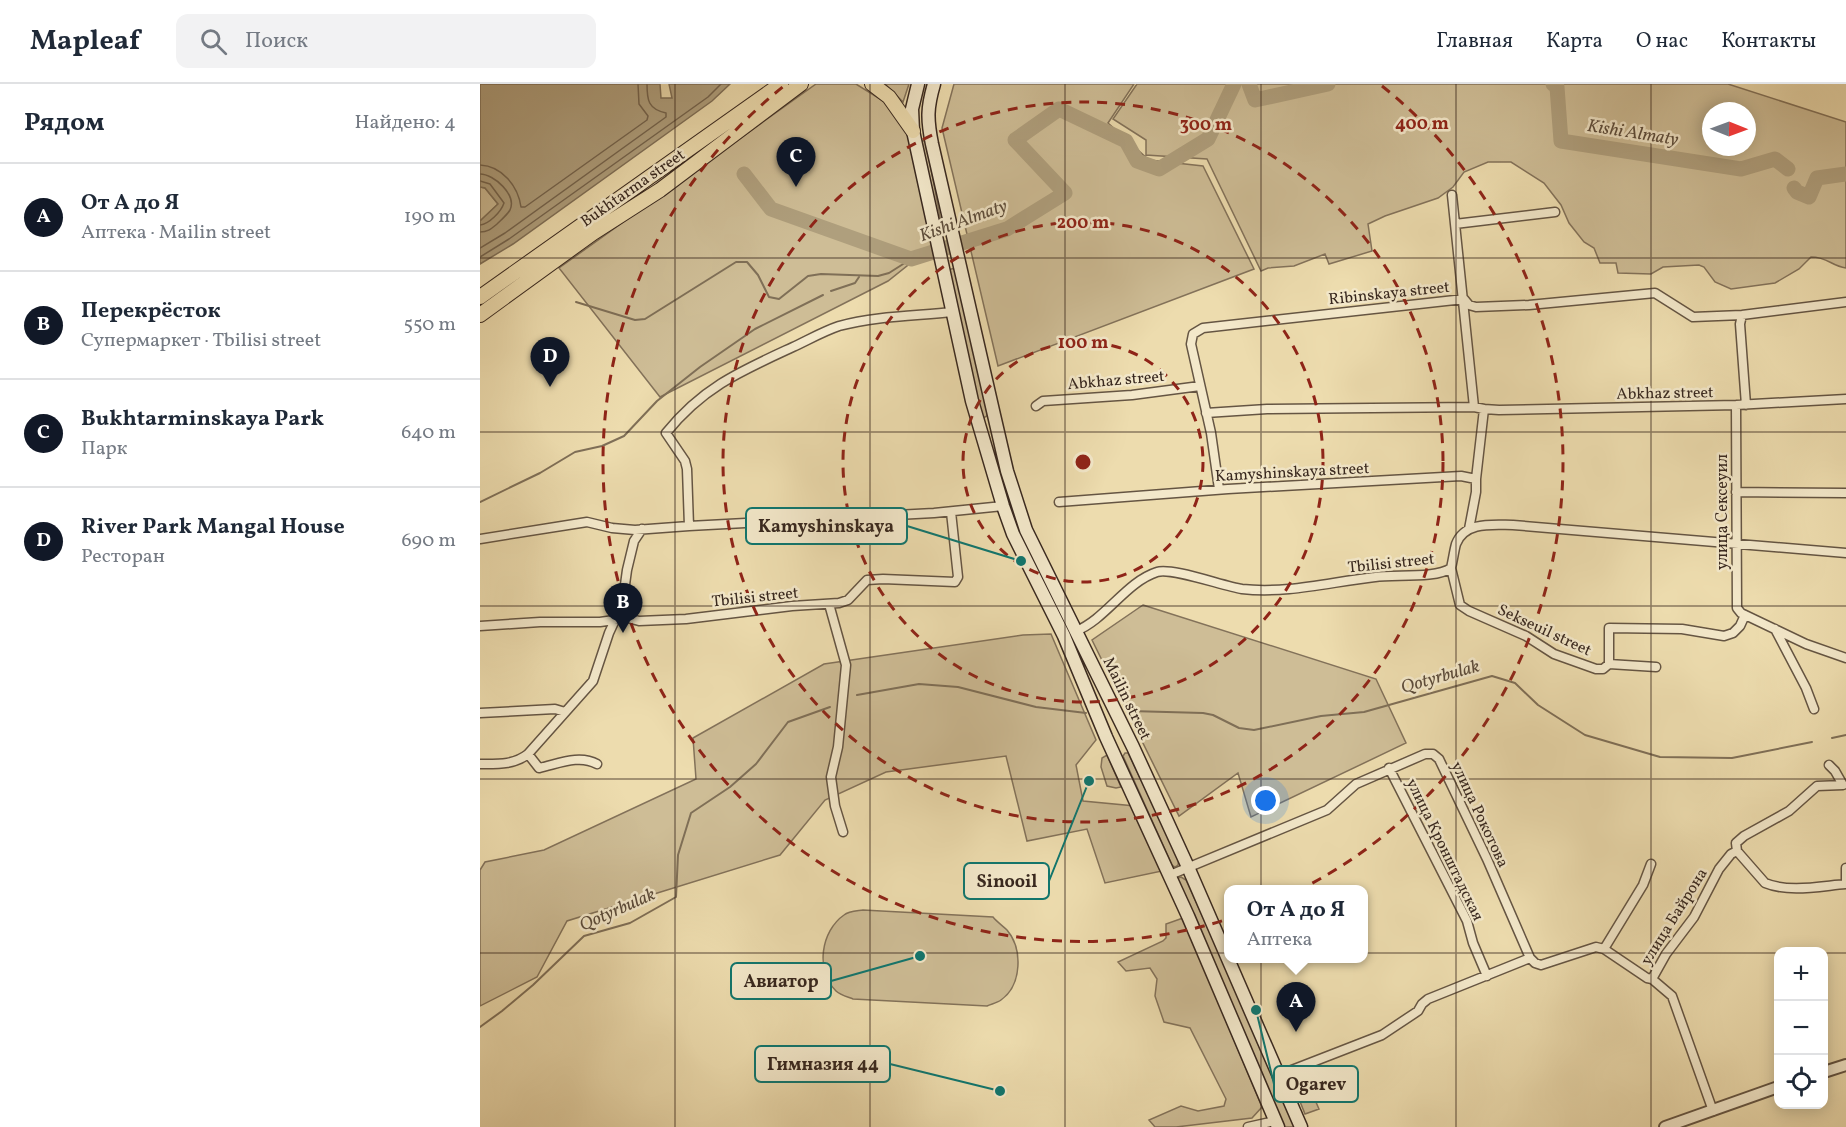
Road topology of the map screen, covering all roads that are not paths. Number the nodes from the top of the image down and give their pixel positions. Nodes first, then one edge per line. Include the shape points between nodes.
1 (781, 84) edge
2 (801, 84) edge
3 (872, 84) edge
4 (918, 84) edge
5 (934, 84) edge
6 (913, 131) junction
7 (1452, 195) dead end
8 (1555, 212) dead end
9 (1455, 224) junction
10 (480, 297) edge
11 (1464, 299) junction
12 (1846, 302) edge
13 (953, 312) junction
14 (480, 315) edge
15 (1742, 315) junction
16 (1200, 386) junction
17 (1846, 399) edge
18 (1741, 405) junction
19 (1036, 406) dead end
20 (1474, 407) junction
21 (1484, 409) junction
22 (1206, 413) junction
23 (1476, 479) junction
24 (1219, 489) junction
25 (1736, 492) junction
26 (1846, 493) edge
27 (1059, 502) dead end
28 (1003, 506) junction
29 (951, 512) junction
30 (689, 526) junction
31 (642, 529) junction
32 (1469, 529) junction
33 (480, 539) edge
34 (1737, 543) junction
35 (1846, 553) edge
36 (1451, 568) junction
37 (829, 604) junction
38 (1745, 615) junction
39 (615, 620) junction
40 (480, 626) edge
41 (1775, 628) junction
42 (1076, 631) junction
43 (1846, 658) edge
44 (1609, 664) junction
45 (1656, 668) dead end
46 (1814, 709) dead end
47 (564, 712) junction
48 (480, 713) edge
49 (1133, 747) junction
50 (528, 754) junction
51 (1116, 759) junction
52 (480, 764) edge
53 (597, 764) dead end
54 (1829, 765) dead end
55 (1389, 768) junction
56 (1845, 787) edge
57 (843, 832) dead end
58 (1737, 851) junction
59 (1651, 864) dead end
60 (1188, 867) junction
61 (1846, 868) edge
62 (1170, 875) junction
63 (1846, 884) edge
64 (1604, 949) junction
65 (1224, 950) edge
66 (1530, 958) junction
67 (1230, 963) edge
68 (1487, 976) junction
69 (1652, 978) junction
70 (1846, 1065) edge
71 (1828, 1071) edge
72 (1279, 1076) junction
73 (1774, 1089) edge
74 (1713, 1112) junction
75 (1276, 1124) edge
76 (1248, 1127) edge
77 (1301, 1127) edge
78 (1665, 1127) edge

1 - 10 main road, Bukhtarma street
2 - 14 main road, Bukhtarma street via 660,190
3 - 6 main road via 889,96
4 - 6 main road via 912,109
5 - 42 main road, Mailin street via 927,119 1019,512
6 - 13 main road, Mailin street
7 - 9 street
8 - 9 street
9 - 11 street
11 - 15 street, Ribinskaya street via 1476,307 1655,293 1693,317
11 - 16 street, Ribinskaya street via 1203,328 1193,334 1191,344
11 - 20 street
12 - 15 street, Ribinskaya street
13 - 28 main road, Mailin street via 972,401
13 - 30 street via 881,318 838,327 718,383 695,400 666,433 685,460
15 - 18 street, улица Сексеуил
16 - 19 street, Abkhaz street via 1043,401
16 - 22 street, Ribinskaya street
17 - 18 street, Abkhaz street
18 - 21 street, Abkhaz street
18 - 25 street, улица Сексеуил
20 - 21 street, Abkhaz street
20 - 22 street, Abkhaz street
21 - 23 street
22 - 24 street, Ribinskaya street
23 - 24 street, Kamyshinskaya street via 1448,476
23 - 32 street
24 - 27 street, Kamyshinskaya street
25 - 26 street
25 - 34 street, улица Сексеуил
28 - 29 street
28 - 51 main road, Mailin street
29 - 30 street
29 - 37 street, Tbilisi street via 958,577 955,582 867,580 848,600
30 - 31 street
31 - 33 street via 587,522
31 - 39 street via 634,541 621,614
32 - 34 street via 1513,525
32 - 36 street, Tbilisi street via 1456,543
34 - 35 street
34 - 38 street, улица Сексеуил via 1737,608
36 - 42 street, Tbilisi street via 1419,575 1376,576 1294,589 1260,590 1158,571 1113,602 1089,626
36 - 44 street, Sekseuil street via 1460,605 1469,611 1560,656 1596,669
37 - 39 street, Tbilisi street via 686,619
37 - 57 street via 846,665 831,777
38 - 41 street
38 - 44 street via 1740,627 1724,636 1682,629 1609,628
39 - 40 street, Tbilisi street
39 - 47 street via 593,681
41 - 43 street via 1806,645
41 - 46 street
42 - 49 main road, Mailin street
44 - 45 street, Sekseuil street
47 - 48 street via 555,709
47 - 50 street
49 - 51 main road via 1122,747
49 - 60 main road, Mailin street
50 - 52 street via 506,764
50 - 53 street via 539,768 572,760
51 - 62 main road, Mailin street
54 - 56 street
55 - 60 street, улица Рокотова via 1356,784 1327,810
55 - 66 street, улица Рокотова via 1425,754 1439,759
55 - 68 street, улица Кронштадская via 1463,912
56 - 58 street, улица Байрона via 1817,786 1789,811 1744,836 1736,843
58 - 63 street via 1772,886
58 - 69 street, улица Байрона via 1719,870 1694,917
59 - 64 street via 1643,885
60 - 62 street, улица Рокотова
60 - 65 main road, Mailin street
61 - 63 street
62 - 75 main road, Mailin street
64 - 66 street via 1590,948 1541,965
64 - 69 street
66 - 68 street
67 - 72 main road, Mailin street
68 - 72 street via 1428,999 1418,1011 1382,1035
69 - 74 street, улица Байрона via 1672,996
70 - 71 street
72 - 77 main road, Mailin street
73 - 74 street
74 - 78 street
75 - 76 street

